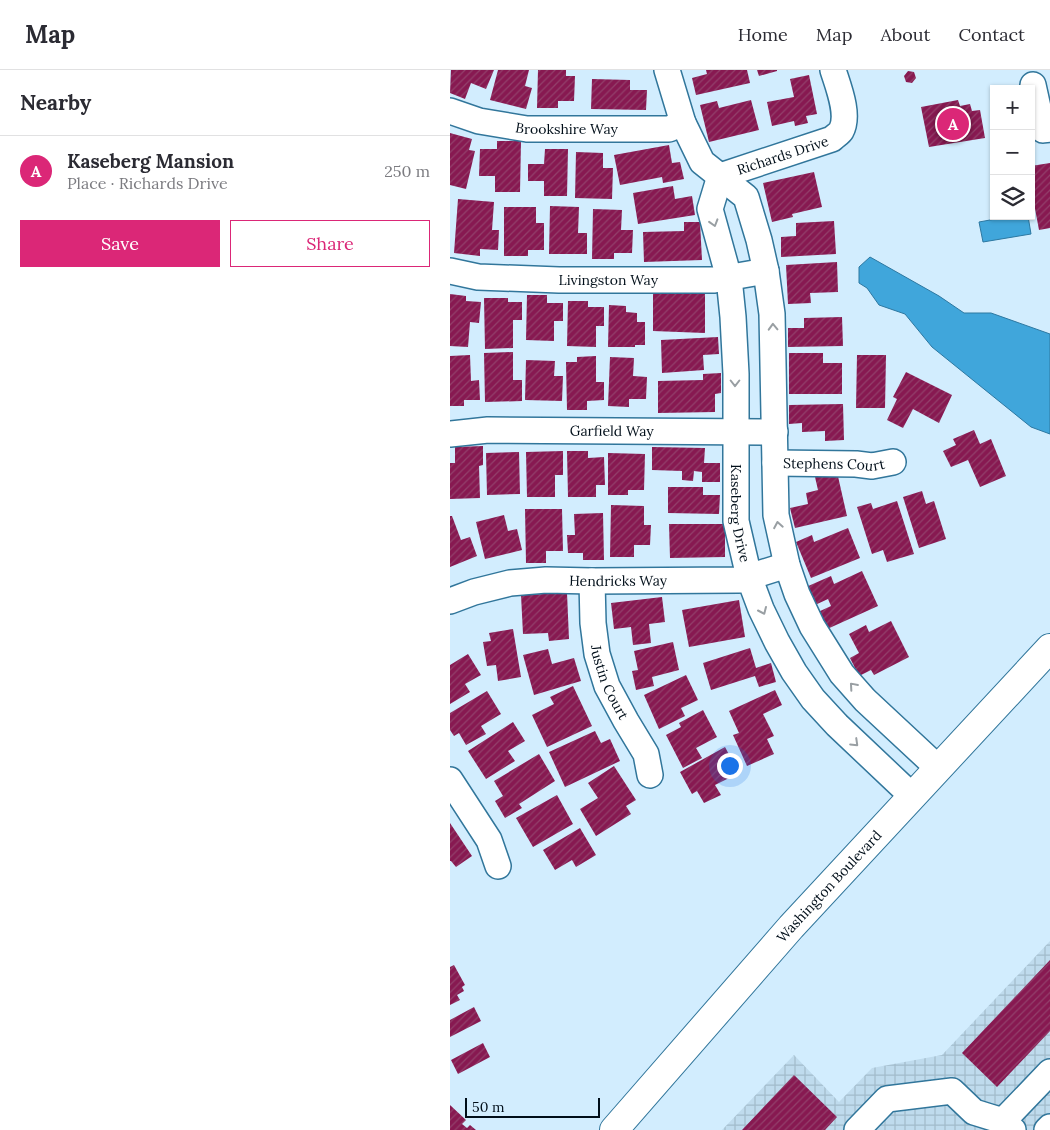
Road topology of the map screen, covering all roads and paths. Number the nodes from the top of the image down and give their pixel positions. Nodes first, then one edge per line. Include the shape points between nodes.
1 (667, 70) edge
2 (833, 70) edge
3 (1035, 94) edge
4 (450, 112) edge
5 (683, 123) junction
6 (1050, 129) edge
7 (720, 176) junction
8 (450, 271) edge
9 (766, 271) junction
10 (729, 278) junction
11 (735, 431) junction
12 (775, 432) junction
13 (450, 434) edge
14 (893, 462) dead end
15 (775, 463) junction
16 (787, 565) junction
17 (749, 577) junction
18 (592, 582) junction
19 (450, 601) edge
20 (1050, 648) edge
21 (938, 768) junction
22 (650, 775) dead end
23 (450, 780) edge
24 (912, 796) junction
25 (498, 866) dead end
26 (1050, 1072) edge
27 (1008, 1126) edge
28 (1050, 1127) edge
29 (614, 1130) edge
30 (857, 1130) edge
31 (1047, 1130) edge

1 - 5 street
2 - 7 street, Richards Drive via 843,106 841,131 832,138
3 - 6 street via 1043,130
4 - 5 street, Brookshire Way via 479,121 527,129 669,129
5 - 7 street via 702,162
7 - 9 street via 746,197
7 -> 10 street, Kaseberg Drive via 710,209
8 - 10 street, Livingston Way via 478,277 559,280
9 - 10 street, Livingston Way
12 -> 9 street via 772,314
10 -> 11 street, Kaseberg Drive via 736,374
11 - 12 street, Garfield Way
11 - 13 street, Garfield Way via 488,430
11 - 17 street, Kaseberg Drive via 736,521
12 - 15 street
14 - 15 street, Stephens Court via 872,466
16 -> 15 street via 776,515
16 - 17 street, Hendricks Way
21 -> 16 street via 842,674 812,626
17 - 18 street, Hendricks Way via 739,580
17 -> 24 street, Kaseberg Drive via 777,642 812,699
18 - 19 street, Hendricks Way via 546,580 510,583
18 - 22 street, Justin Court via 597,654 607,686 646,754
20 - 21 main road, Washington Boulevard
21 - 24 main road, Washington Boulevard
23 - 25 street via 489,840
24 - 29 main road, Washington Boulevard via 791,927
26 - 27 street
27 - 30 street via 974,1112 952,1091 886,1099
28 - 31 street

